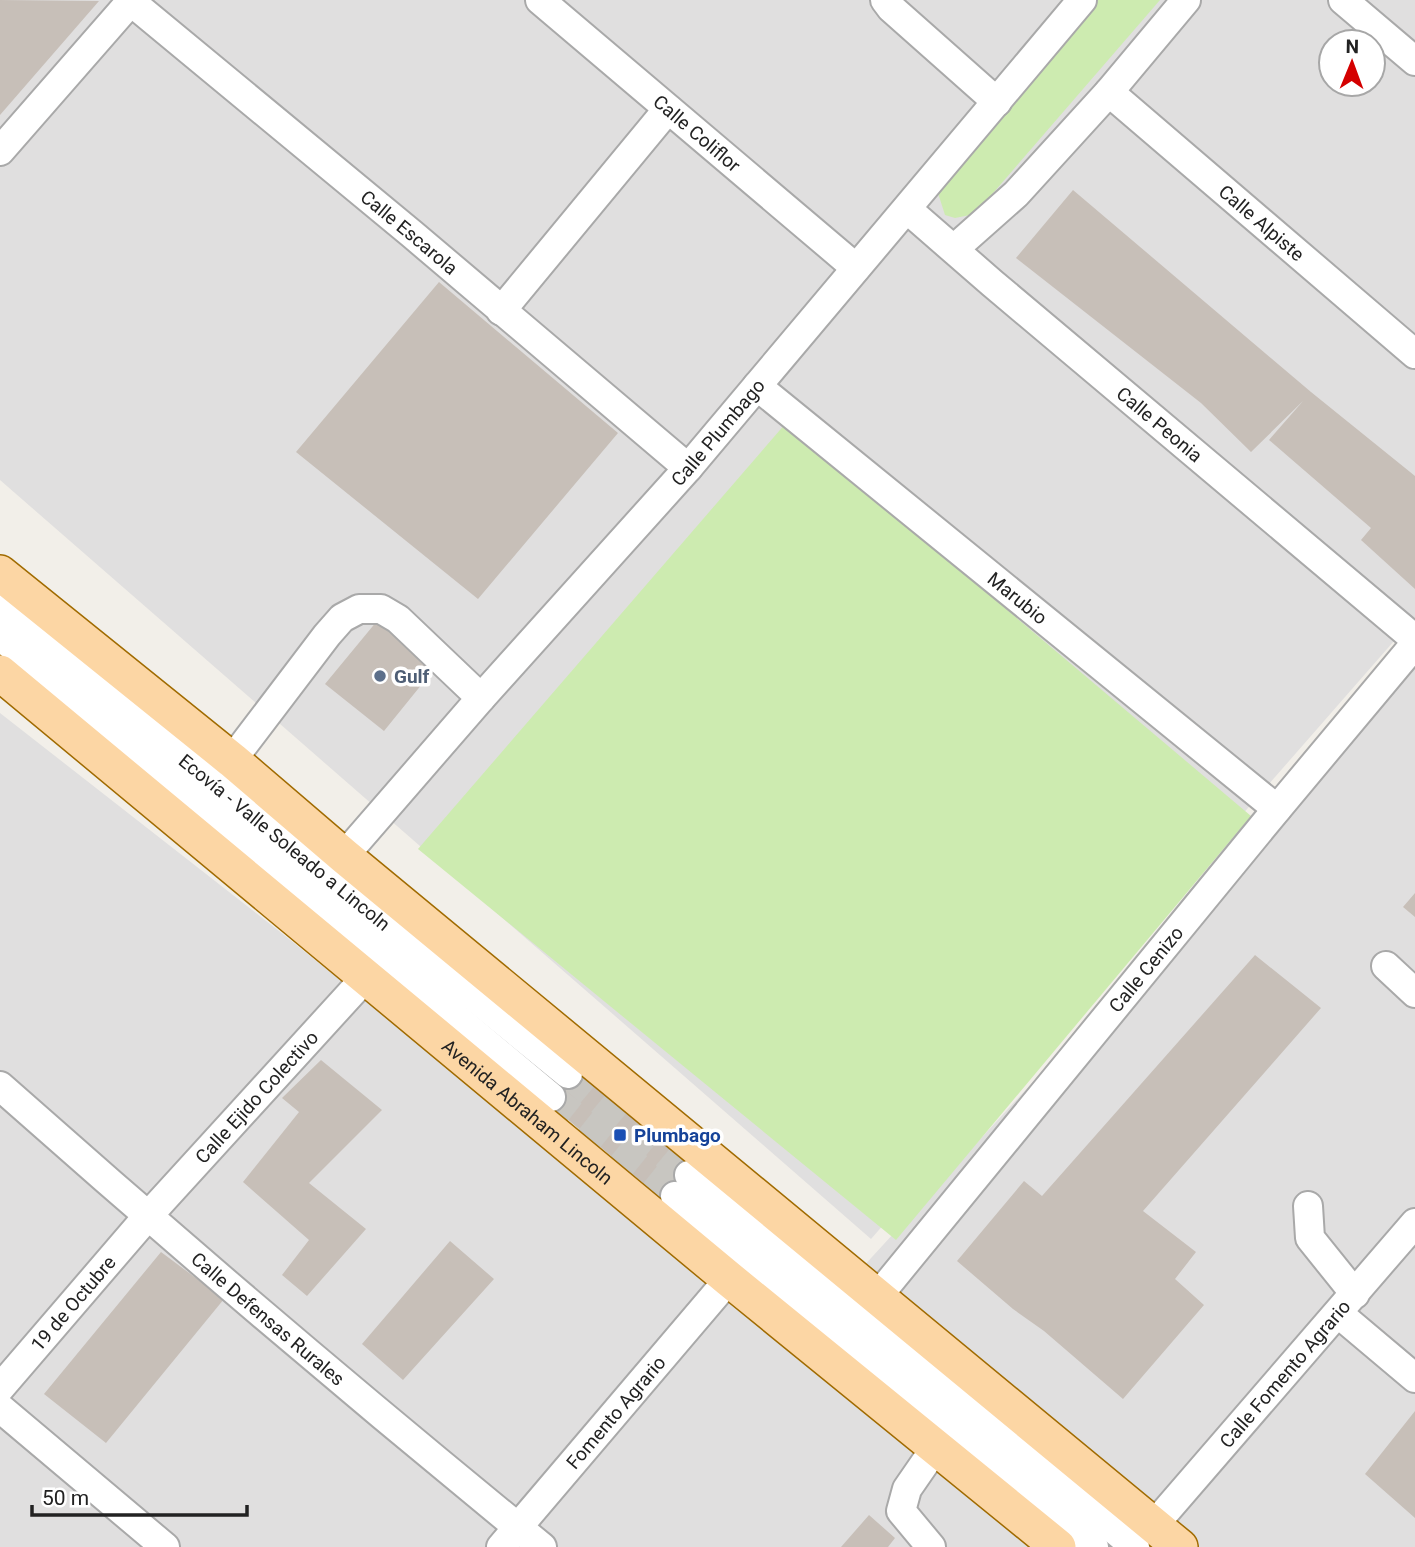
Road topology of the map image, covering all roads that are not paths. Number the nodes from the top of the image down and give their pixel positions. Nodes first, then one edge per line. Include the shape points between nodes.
1 (540, 0) edge
2 (885, 0) edge
3 (1082, 0) edge
4 (1186, 0) edge
5 (1342, 0) edge
6 (131, 1) edge
7 (1415, 61) edge
8 (1109, 92) junction
9 (997, 102) junction
10 (668, 109) junction
11 (0, 151) edge
12 (907, 209) junction
13 (954, 249) junction
14 (856, 268) junction
15 (501, 311) junction
16 (1415, 354) edge
17 (757, 387) junction
18 (688, 468) junction
19 (0, 572) edge
20 (0, 609) edge
21 (0, 636) edge
22 (1415, 639) edge
23 (1415, 645) edge
24 (0, 673) edge
25 (481, 698) junction
26 (232, 760) junction
27 (1277, 809) junction
28 (344, 856) junction
29 (1386, 966) dead end
30 (366, 976) junction
31 (1415, 993) edge
32 (568, 1074) tunnel mouth
33 (0, 1086) edge
34 (551, 1097) tunnel mouth
35 (1308, 1206) dead end
36 (147, 1217) junction
37 (1415, 1223) edge
38 (729, 1279) junction
39 (877, 1297) junction
40 (1347, 1304) junction
41 (1415, 1378) edge
42 (0, 1388) edge
43 (0, 1408) edge
44 (936, 1447) junction
45 (509, 1537) edge
46 (1156, 1540) edge
47 (165, 1547) edge
48 (542, 1547) edge
49 (931, 1547) edge
50 (1058, 1547) edge
51 (1094, 1547) edge

1 - 10 street, Calle Coliflor
2 - 9 street
3 - 9 street, Calle Plumbago
4 - 8 street
5 - 7 street
6 - 11 street
6 - 15 street, Calle Escarola
8 - 13 street via 1016,194
8 - 16 street, Calle Alpiste
9 - 12 street, Calle Plumbago
10 - 14 street, Calle Coliflor
10 - 15 street
12 - 13 street, Calle Peonia
12 - 14 street, Calle Plumbago
13 - 22 street, Calle Peonia
14 - 17 street, Calle Plumbago
15 - 18 street, Calle Escarola
17 - 18 street, Calle Plumbago
17 - 27 street, Marubio
18 - 25 street, Calle Plumbago
19 - 26 main road
20 - 32 street, Ecovía - Valle Soleado a Lincoln
21 - 34 street
23 - 27 street, Calle Cenizo
24 - 30 main road, Avenida Abraham Lincoln
25 - 26 street via 398,619 381,609 359,609 342,618 327,635
25 - 28 street, Calle Plumbago
26 - 28 main road
27 - 39 street, Calle Cenizo
28 - 39 main road
29 - 31 street
30 - 36 street, Calle Ejido Colectivo
30 - 38 main road, Avenida Abraham Lincoln
33 - 36 street, Calle Defensas Rurales
35 - 40 street via 1310,1238
36 - 42 street, 19 de Octubre
36 - 45 street, Calle Defensas Rurales via 325,1368
37 - 40 street, Calle Fomento Agrario
38 - 44 main road, Avenida Abraham Lincoln
38 - 45 street, Fomento Agrario
39 - 46 main road
40 - 41 street
40 - 46 street, Calle Fomento Agrario
43 - 47 street
44 - 49 street via 907,1489 901,1511
44 - 50 main road, Avenida Abraham Lincoln
45 - 48 street, Calle Defensas Rurales
46 - 51 street via 682,1185

